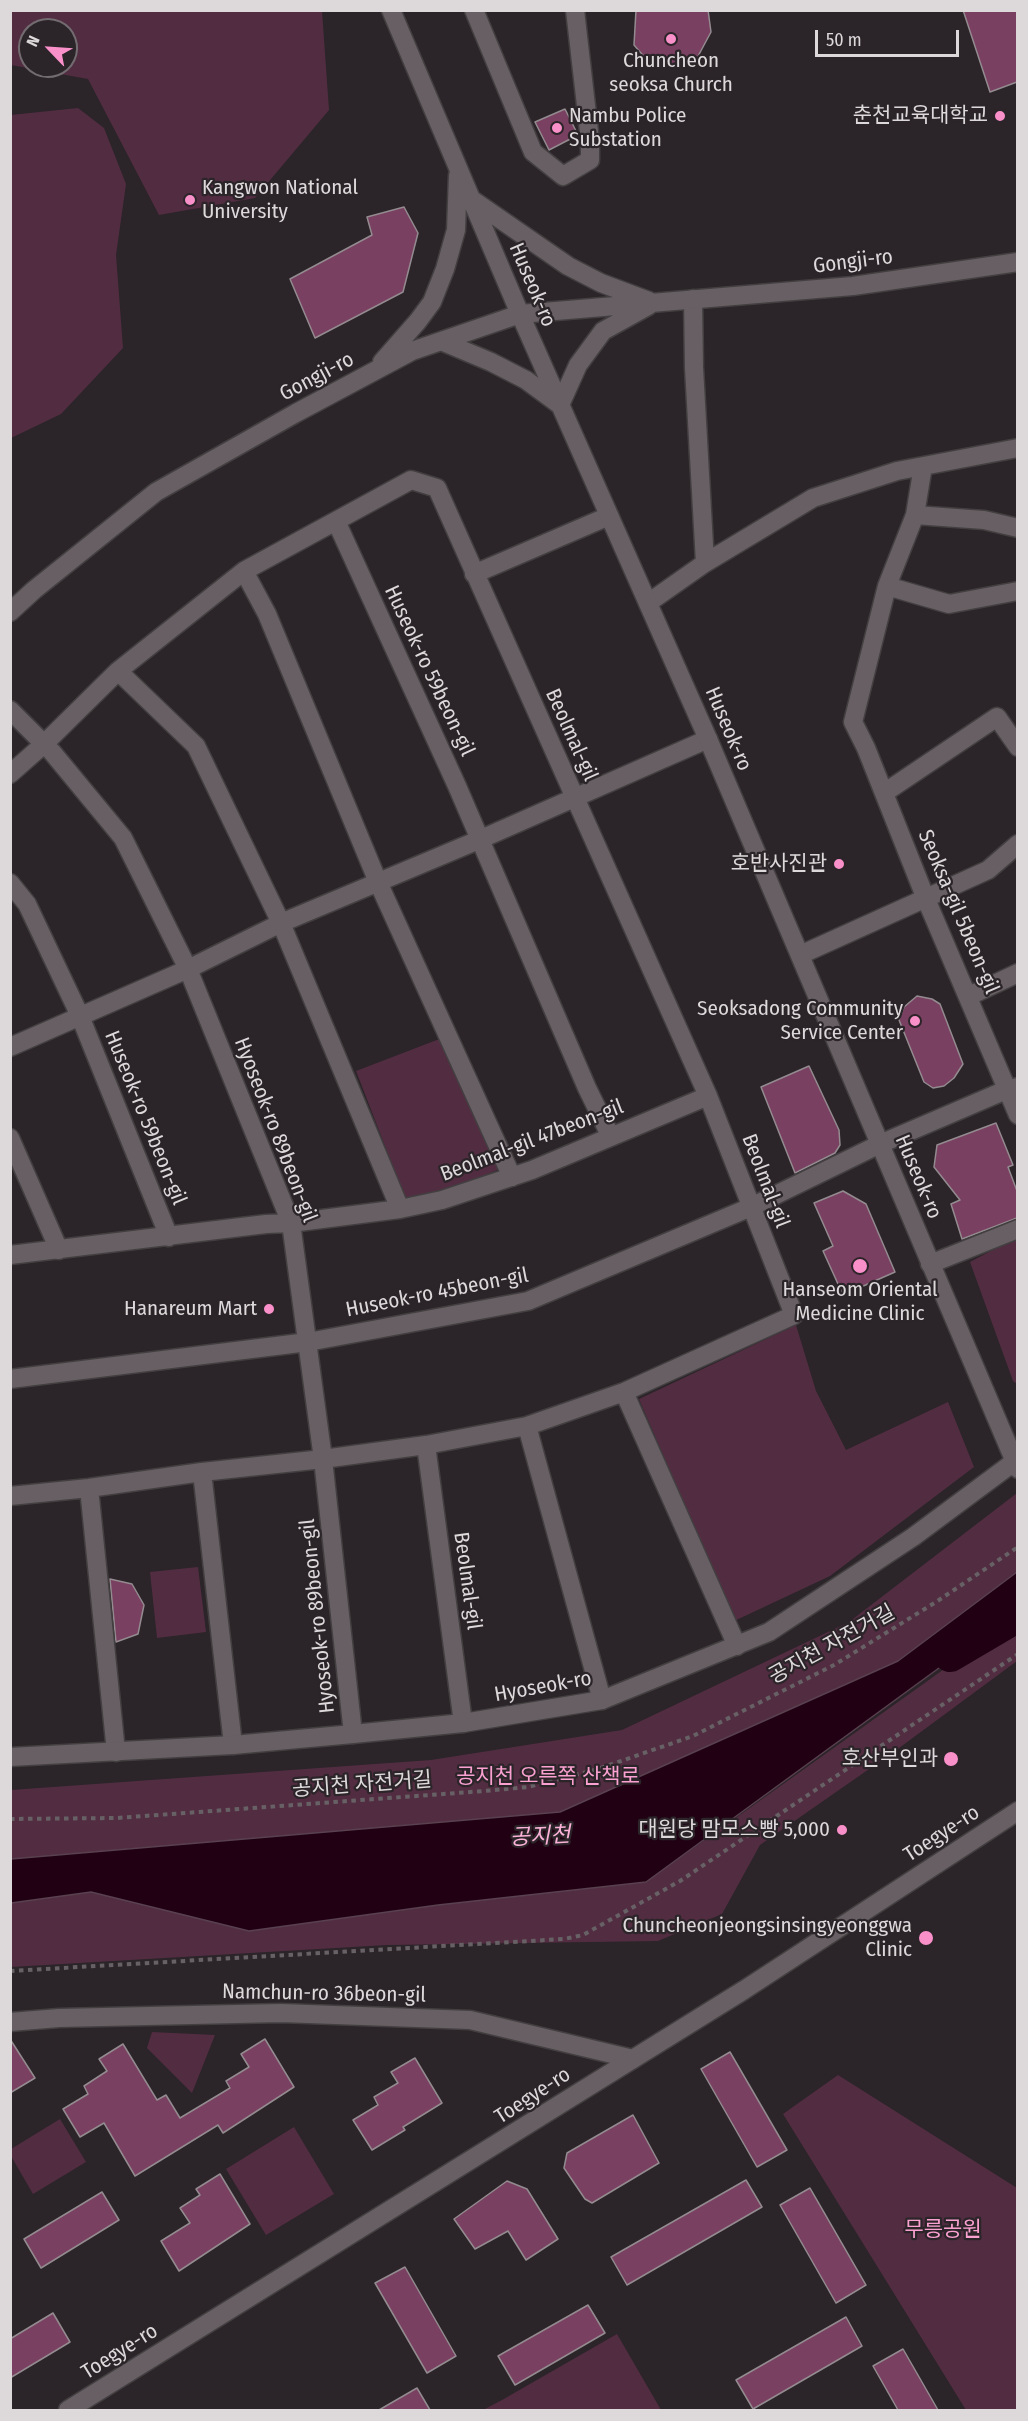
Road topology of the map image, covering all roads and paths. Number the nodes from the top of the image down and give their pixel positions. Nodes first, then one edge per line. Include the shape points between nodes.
1 (391, 10) edge
2 (474, 10) edge
3 (575, 10) edge
4 (459, 170) junction
5 (471, 198) junction
6 (1017, 264) edge
7 (693, 299) junction
8 (653, 303) junction
9 (520, 314) junction
10 (441, 342) junction
11 (372, 372) junction
12 (560, 405) junction
13 (1017, 448) edge
14 (923, 466) junction
15 (915, 515) junction
16 (609, 516) junction
17 (336, 521) junction
18 (1017, 528) edge
19 (705, 563) junction
20 (244, 571) junction
21 (474, 574) junction
22 (887, 586) junction
23 (1017, 591) edge
24 (648, 603) junction
25 (10, 612) edge
26 (118, 671) junction
27 (10, 710) edge
28 (708, 739) junction
29 (45, 744) junction
30 (1017, 747) edge
31 (10, 774) edge
32 (884, 793) junction
33 (575, 798) junction
34 (481, 839) junction
35 (1017, 844) edge
36 (378, 882) junction
37 (10, 883) edge
38 (926, 899) junction
39 (281, 923) junction
40 (800, 955) junction
41 (188, 969) junction
42 (1017, 973) edge
43 (969, 996) junction
44 (80, 1016) junction
45 (10, 1047) edge
46 (1012, 1088) edge
47 (708, 1096) junction
48 (1017, 1115) edge
49 (610, 1135) junction
50 (10, 1138) edge
51 (880, 1144) junction
52 (512, 1177) junction
53 (751, 1207) junction
54 (400, 1209) junction
55 (291, 1223) junction
56 (1017, 1229) edge
57 (169, 1237) junction
58 (59, 1250) junction
59 (10, 1256) edge
60 (930, 1264) junction
61 (308, 1342) junction
62 (10, 1379) edge
63 (624, 1392) junction
64 (526, 1426) junction
65 (426, 1445) junction
66 (323, 1459) junction
67 (1016, 1463) edge
68 (202, 1472) junction
69 (89, 1488) junction
70 (10, 1496) edge
71 (1017, 1547) edge
72 (737, 1646) junction
73 (1017, 1654) edge
74 (602, 1700) junction
75 (463, 1723) junction
76 (353, 1734) junction
77 (233, 1745) junction
78 (116, 1752) junction
79 (10, 1757) edge
80 (1017, 1811) edge
81 (10, 1819) edge
82 (10, 1971) edge
83 (10, 2022) edge
84 (633, 2059) junction
85 (68, 2410) edge

1 - 4 street, Huseok-ro
2 - 3 street via 533,152 563,176 590,160
4 - 5 street, Huseok-ro
4 - 11 street via 456,230 432,302
5 - 8 street via 568,266 601,284
5 - 9 street, Huseok-ro
6 - 7 street, Gongji-ro via 853,286
7 - 8 street, Gongji-ro
7 - 19 street
8 - 9 street, Gongji-ro
8 - 12 street via 603,331 578,365
9 - 10 street, Gongji-ro
9 - 12 street, Huseok-ro
10 - 11 street, Gongji-ro via 412,351
10 - 12 street via 526,380
11 - 25 street, Gongji-ro via 156,492
12 - 16 street, Huseok-ro
13 - 14 street
14 - 15 street, Seoksa-gil 5beon-gil
14 - 19 street via 813,498
15 - 18 street via 984,520
15 - 22 street, Seoksa-gil 5beon-gil
16 - 21 street
16 - 24 street, Huseok-ro
17 - 20 street, Beolmal-gil
17 - 21 street, Beolmal-gil via 411,480 437,489
17 - 34 street, Huseok-ro 59beon-gil
19 - 24 street
20 - 26 street, Beolmal-gil
20 - 36 street via 267,614
21 - 33 street, Beolmal-gil
22 - 23 street via 949,604
22 - 32 street, Seoksa-gil 5beon-gil via 853,722
24 - 28 street, Huseok-ro
26 - 29 street, Beolmal-gil
26 - 39 street via 196,746
27 - 29 street, Hyoseok-ro 89beon-gil
28 - 33 street, Huseok-ro 59beon-gil
28 - 40 street, Huseok-ro
29 - 31 street, Beolmal-gil
29 - 41 street, Hyoseok-ro 89beon-gil via 123,838
30 - 32 street via 996,717
32 - 38 street, Seoksa-gil 5beon-gil
33 - 34 street, Huseok-ro 59beon-gil
33 - 47 street, Beolmal-gil
34 - 36 street, Huseok-ro 59beon-gil
34 - 49 street, Huseok-ro 59beon-gil
35 - 38 street via 988,870
36 - 39 street, Huseok-ro 59beon-gil
36 - 52 street
37 - 44 street, Huseok-ro 59beon-gil via 27,904
38 - 40 street
38 - 43 street, Seoksa-gil 5beon-gil
39 - 41 street, Huseok-ro 59beon-gil
39 - 54 street
40 - 51 street, Huseok-ro
41 - 44 street, Huseok-ro 59beon-gil
41 - 55 street, Hyoseok-ro 89beon-gil
42 - 43 street
43 - 46 street, Seoksa-gil 5beon-gil
44 - 45 street, Huseok-ro 59beon-gil
44 - 57 street, Huseok-ro 59beon-gil
46 - 48 street, Seoksa-gil 5beon-gil
46 - 51 street, Huseok-ro 45beon-gil
47 - 49 street, Beolmal-gil 47beon-gil
47 - 53 street, Beolmal-gil
49 - 52 street, Beolmal-gil 47beon-gil
50 - 58 street
51 - 53 street, Huseok-ro 45beon-gil
51 - 60 street, Huseok-ro
52 - 54 street, Beolmal-gil 47beon-gil
53 - 61 street, Huseok-ro 45beon-gil via 528,1301
53 - 63 street, Beolmal-gil via 794,1315
54 - 55 street, Beolmal-gil 47beon-gil
55 - 57 street, Beolmal-gil 47beon-gil
55 - 61 street, Hyoseok-ro 89beon-gil
56 - 60 street
57 - 58 street, Beolmal-gil 47beon-gil
58 - 59 street, Beolmal-gil 47beon-gil
60 - 67 street, Huseok-ro
61 - 62 street, Huseok-ro 45beon-gil
61 - 66 street, Hyoseok-ro 89beon-gil
63 - 64 street, Beolmal-gil
63 - 72 street
64 - 65 street, Beolmal-gil
64 - 74 street
65 - 66 street, Beolmal-gil
65 - 75 street, Beolmal-gil
66 - 68 street, Beolmal-gil
66 - 76 street, Hyoseok-ro 89beon-gil
67 - 72 street, Hyoseok-ro via 788,1620
68 - 69 street, Beolmal-gil
68 - 77 street
69 - 70 street, Beolmal-gil
69 - 78 street
71 - 81 path, 공지천 자전거길 via 834,1665 693,1736 598,1769 528,1787 484,1791 117,1818
72 - 74 street, Hyoseok-ro
73 - 82 path via 680,1881 583,1935 552,1940
74 - 75 street, Hyoseok-ro
75 - 76 street, Hyoseok-ro
76 - 77 street, Hyoseok-ro
77 - 78 street, Hyoseok-ro
78 - 79 street, Hyoseok-ro
80 - 84 street, Toegye-ro
83 - 84 street, Namchun-ro 36beon-gil via 281,2013 470,2020
84 - 85 street, Toegye-ro

